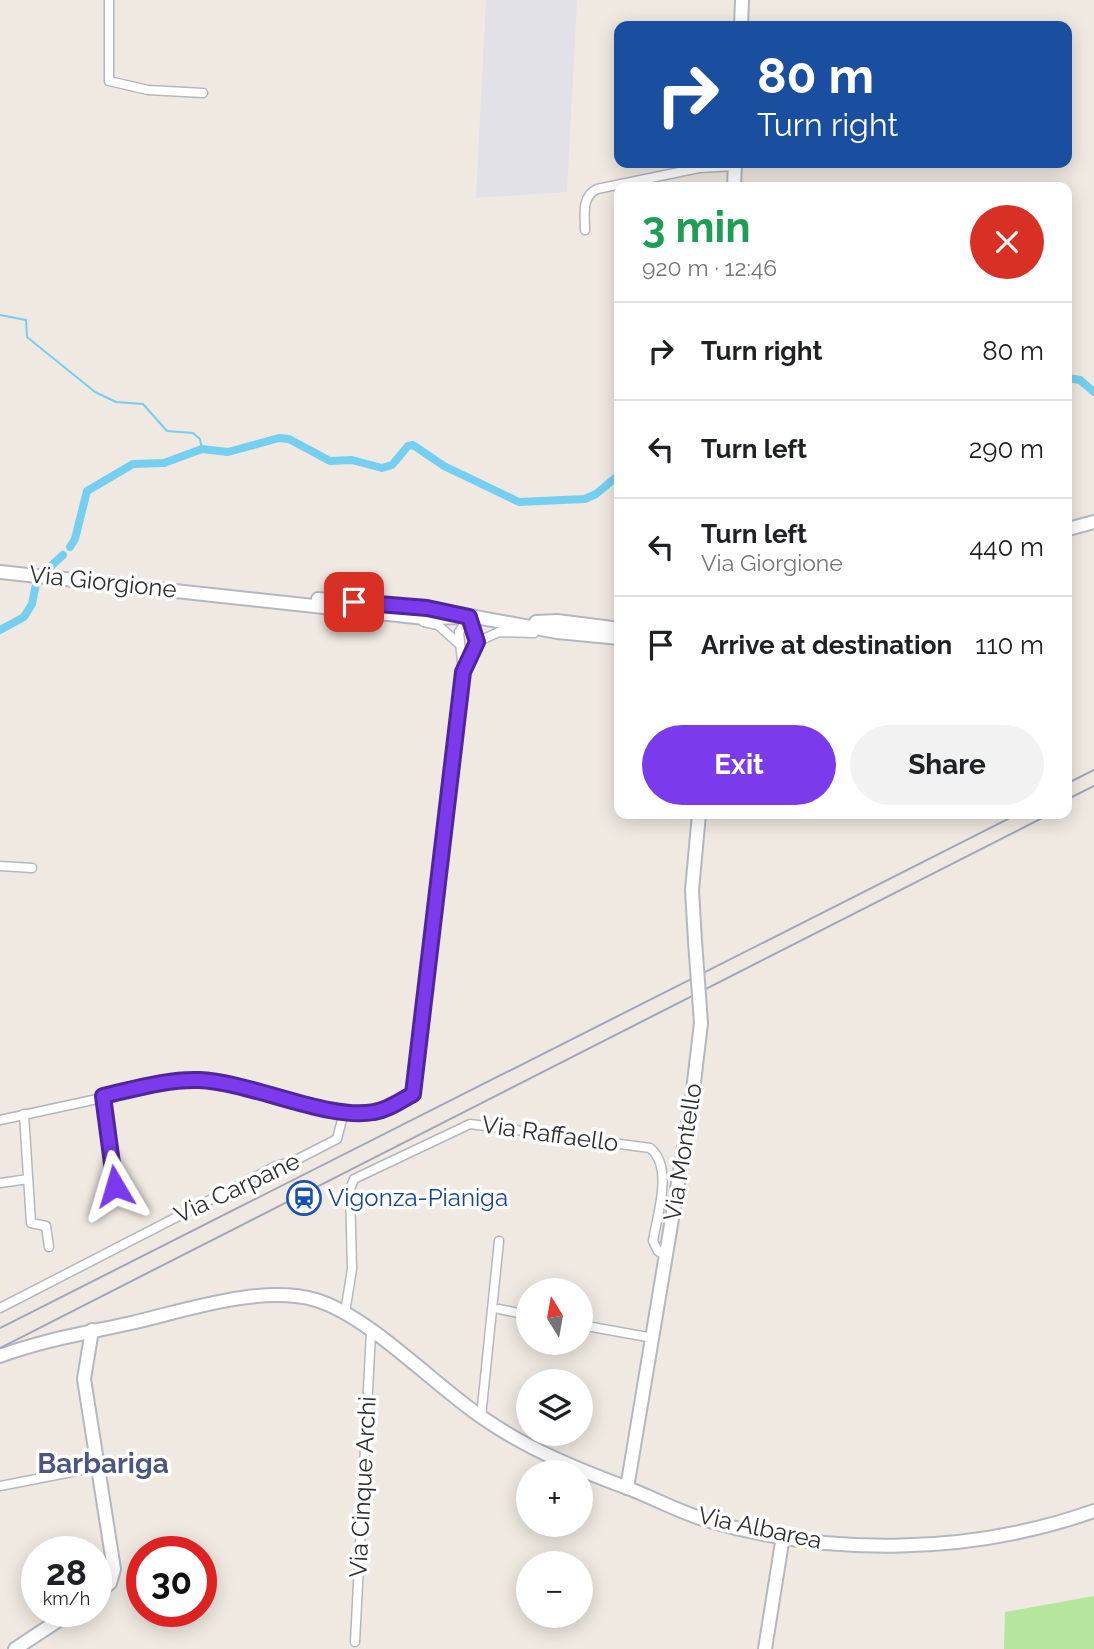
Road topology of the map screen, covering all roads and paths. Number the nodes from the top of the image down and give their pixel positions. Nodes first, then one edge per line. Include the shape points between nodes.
1 (109, 0) edge
2 (742, 0) edge
3 (741, 21) edge
4 (203, 93) dead end
5 (699, 168) edge
6 (631, 182) edge
7 (614, 186) edge
8 (585, 230) dead end
9 (1094, 522) edge
10 (1072, 528) edge
11 (2, 571) edge
12 (200, 593) junction
13 (300, 605) junction
14 (469, 617) junction
15 (520, 623) junction
16 (614, 628) edge
17 (557, 632) junction
18 (614, 637) edge
19 (477, 642) junction
20 (458, 643) junction
21 (463, 672) junction
22 (699, 819) edge
23 (0, 866) edge
24 (32, 869) dead end
25 (103, 1096) junction
26 (344, 1112) junction
27 (24, 1114) junction
28 (0, 1120) edge
29 (29, 1180) junction
30 (0, 1183) edge
31 (112, 1195) dead end
32 (499, 1241) dead end
33 (49, 1247) dead end
34 (666, 1256) junction
35 (0, 1308) edge
36 (499, 1309) dead end
37 (345, 1313) junction
38 (516, 1313) edge
39 (593, 1327) edge
40 (92, 1331) junction
41 (371, 1332) junction
42 (653, 1338) junction
43 (0, 1356) edge
44 (481, 1417) junction
45 (87, 1469) dead end
46 (0, 1486) edge
47 (627, 1488) junction
48 (1094, 1511) edge
49 (109, 1536) edge
50 (783, 1536) junction
51 (112, 1557) edge
52 (112, 1576) edge
53 (48, 1627) edge
54 (355, 1642) dead end
55 (15, 1649) edge
56 (765, 1649) edge

1 - 4 street via 109,81 148,90
2 - 3 street
5 - 6 street
7 - 8 street via 589,193
9 - 10 street
11 - 12 street, Via Giorgione
12 - 13 street, Via Giorgione
12 - 14 street, Via Giorgione via 407,606
13 - 14 street, Via Giorgione via 425,618
13 - 20 street, Via Giorgione via 438,625
14 - 15 street, Via Giorgione
14 - 19 street
14 - 20 street
15 - 16 street, Via Giorgione via 557,621
15 - 17 street, Via Giorgione
17 - 18 street, Via Giorgione
17 - 19 street via 499,632
19 - 21 street
20 - 21 street
21 - 26 street via 413,1094 375,1112
22 - 34 street, Via Montello, bridge via 692,890 701,1023
23 - 24 street
25 - 26 street via 200,1080
25 - 27 street
25 - 31 street via 115,1186
26 - 35 street, Via Carpane via 337,1139 275,1166
27 - 28 street
27 - 29 street
29 - 30 street
29 - 33 street via 31,1224 46,1226
32 - 44 street
34 - 37 street, Via Raffaello via 657,1251 653,1241 662,1169 650,1149 470,1124 354,1179 350,1189 352,1269
34 - 42 street, Via Montello
36 - 38 street
37 - 40 street, Via Albarea via 313,1299 273,1297 214,1303
37 - 41 street, Via Albarea
39 - 42 street
40 - 43 street, Via Albarea
40 - 49 street via 83,1379
41 - 44 street, Via Albarea
41 - 54 street, Via Cinque Archi
42 - 47 street, Via Montello
44 - 47 street, Via Albarea via 541,1453
45 - 46 street
47 - 50 street, Via Albarea via 703,1519
48 - 50 street, Via Albarea via 943,1543 848,1544
50 - 56 street
51 - 52 street
53 - 55 street

